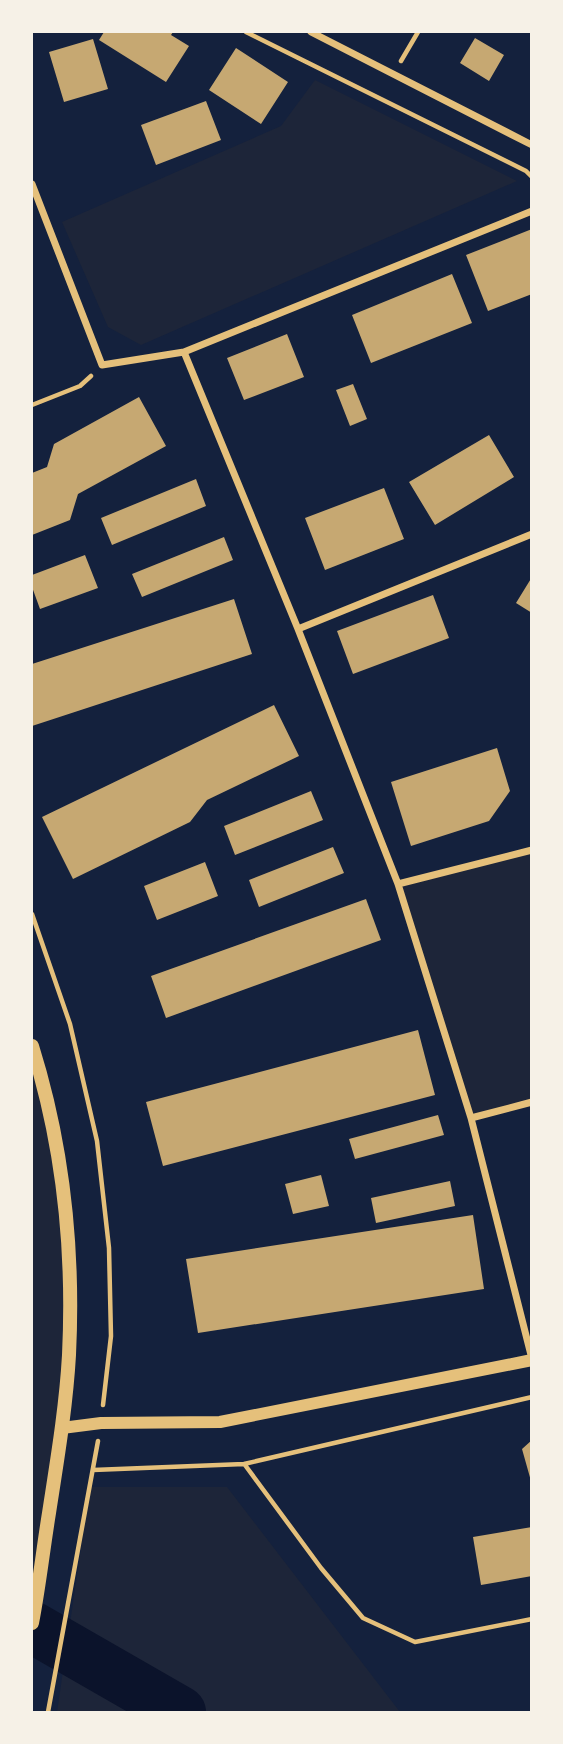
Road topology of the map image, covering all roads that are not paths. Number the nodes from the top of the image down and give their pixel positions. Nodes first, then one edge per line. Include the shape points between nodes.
1 (311, 32) edge
2 (531, 145) edge
3 (32, 184) edge
4 (531, 211) edge
5 (184, 352) junction
6 (531, 534) edge
7 (298, 629) junction
8 (531, 849) edge
9 (398, 884) junction
10 (32, 1046) edge
11 (531, 1102) edge
12 (471, 1118) junction
13 (531, 1359) edge
14 (62, 1428) junction
15 (33, 1616) edge

1 - 2 street
3 - 5 street via 102,365
4 - 5 street
5 - 7 street
6 - 7 street
7 - 9 street
8 - 9 street
9 - 12 street
10 - 14 main road via 60,1168 70,1271
11 - 12 street
12 - 13 street
13 - 14 street via 220,1422 101,1423
14 - 15 main road

